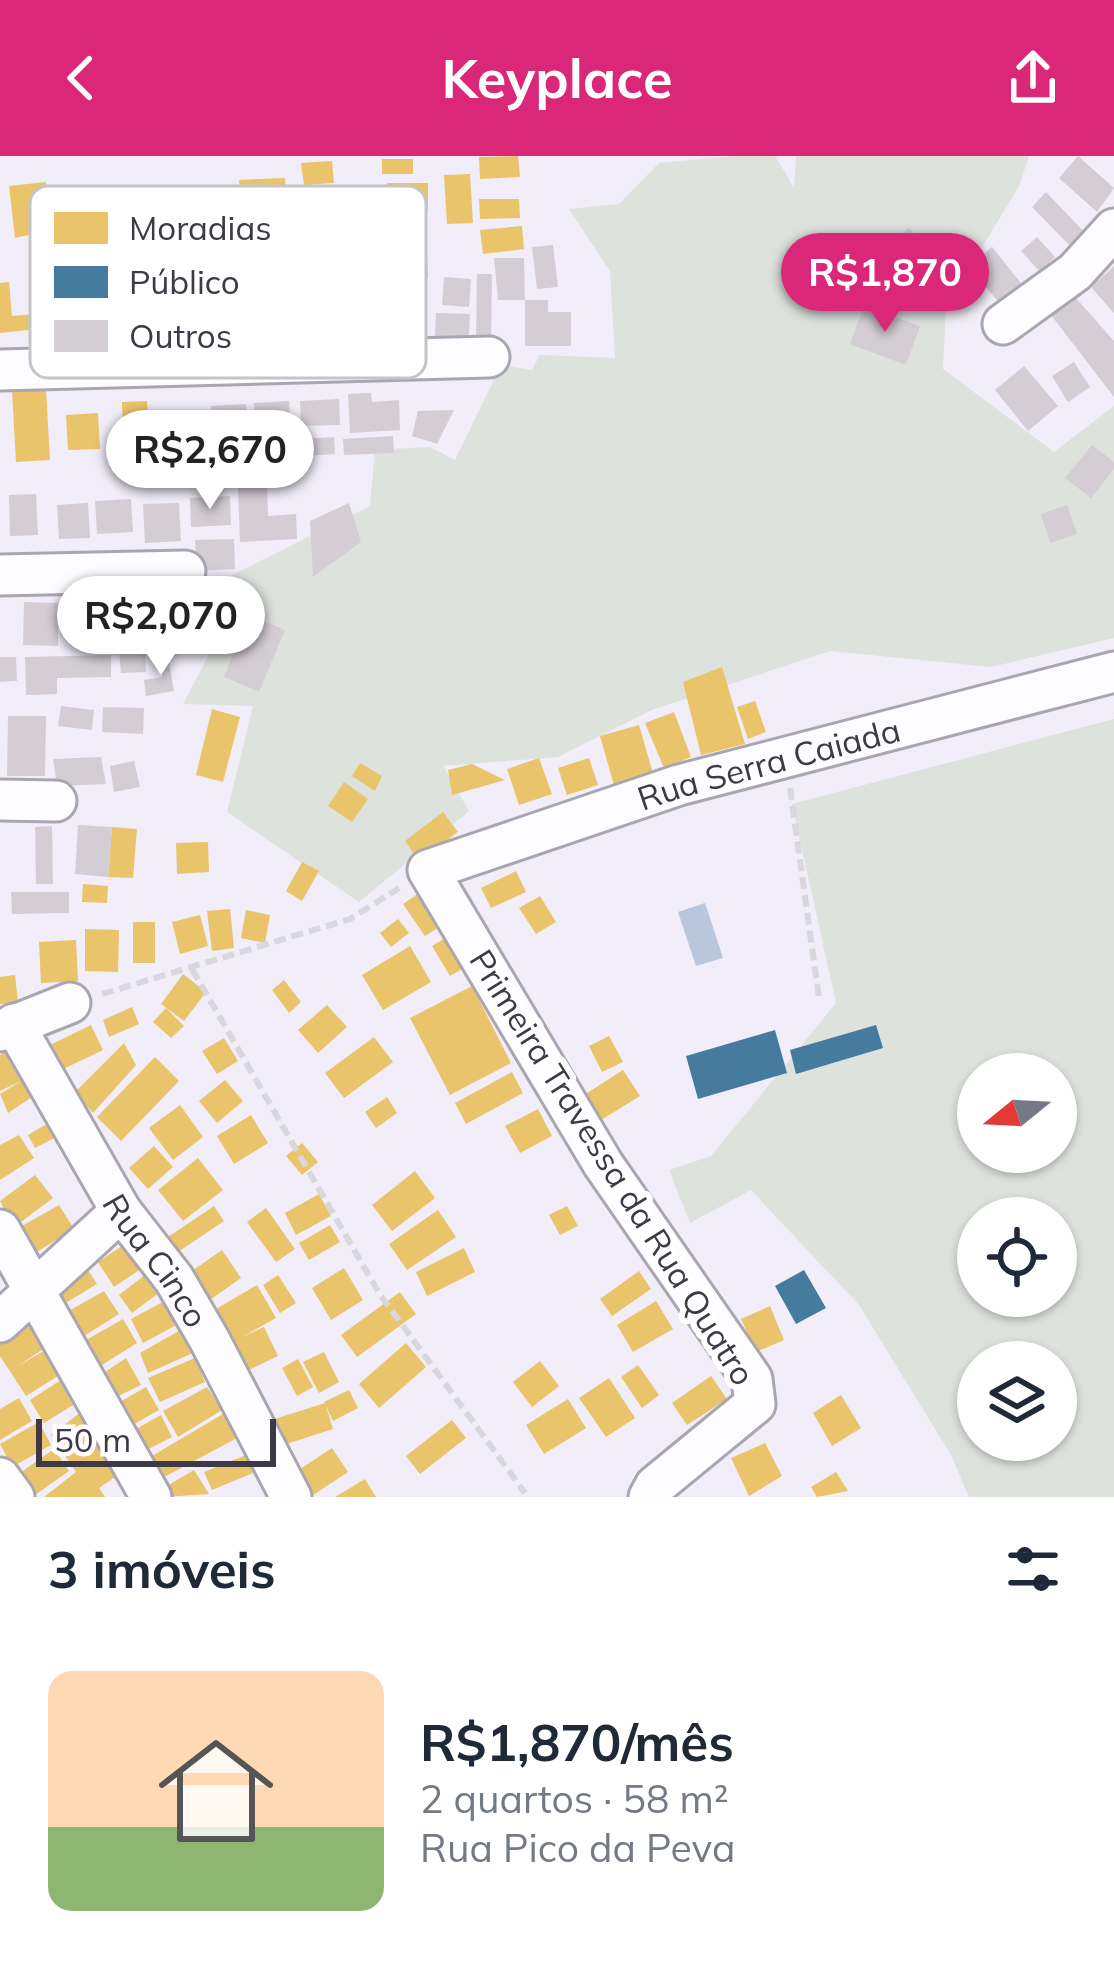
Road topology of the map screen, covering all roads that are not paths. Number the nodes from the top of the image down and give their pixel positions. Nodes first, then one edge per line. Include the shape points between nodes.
1 (1114, 229) edge
2 (1003, 324) dead end
3 (489, 357) dead end
4 (426, 359) edge
5 (30, 369) edge
6 (0, 370) edge
7 (185, 571) dead end
8 (0, 575) edge
9 (1114, 672) edge
10 (0, 800) edge
11 (56, 801) dead end
12 (428, 870) joint
13 (70, 1003) road end
14 (7, 1028) edge
15 (121, 1211) junction
16 (0, 1230) edge
17 (35, 1287) junction
18 (0, 1322) edge
19 (0, 1478) edge
20 (14, 1497) edge
21 (151, 1497) edge
22 (291, 1497) edge
23 (649, 1497) edge

1 - 2 street via 1075,272
3 - 4 street
5 - 6 street
7 - 8 street
9 - 12 street, Rua Serra Caiada via 679,785
10 - 11 street
12 - 23 street, Primeira Travessa da Rua Quatro via 603,1164 752,1379 755,1404
13 - 14 street
14 - 15 street, Rua Cinco
15 - 17 street
15 - 22 street, Rua Cinco via 174,1279
16 - 17 street
17 - 18 street
17 - 21 street
19 - 20 street

